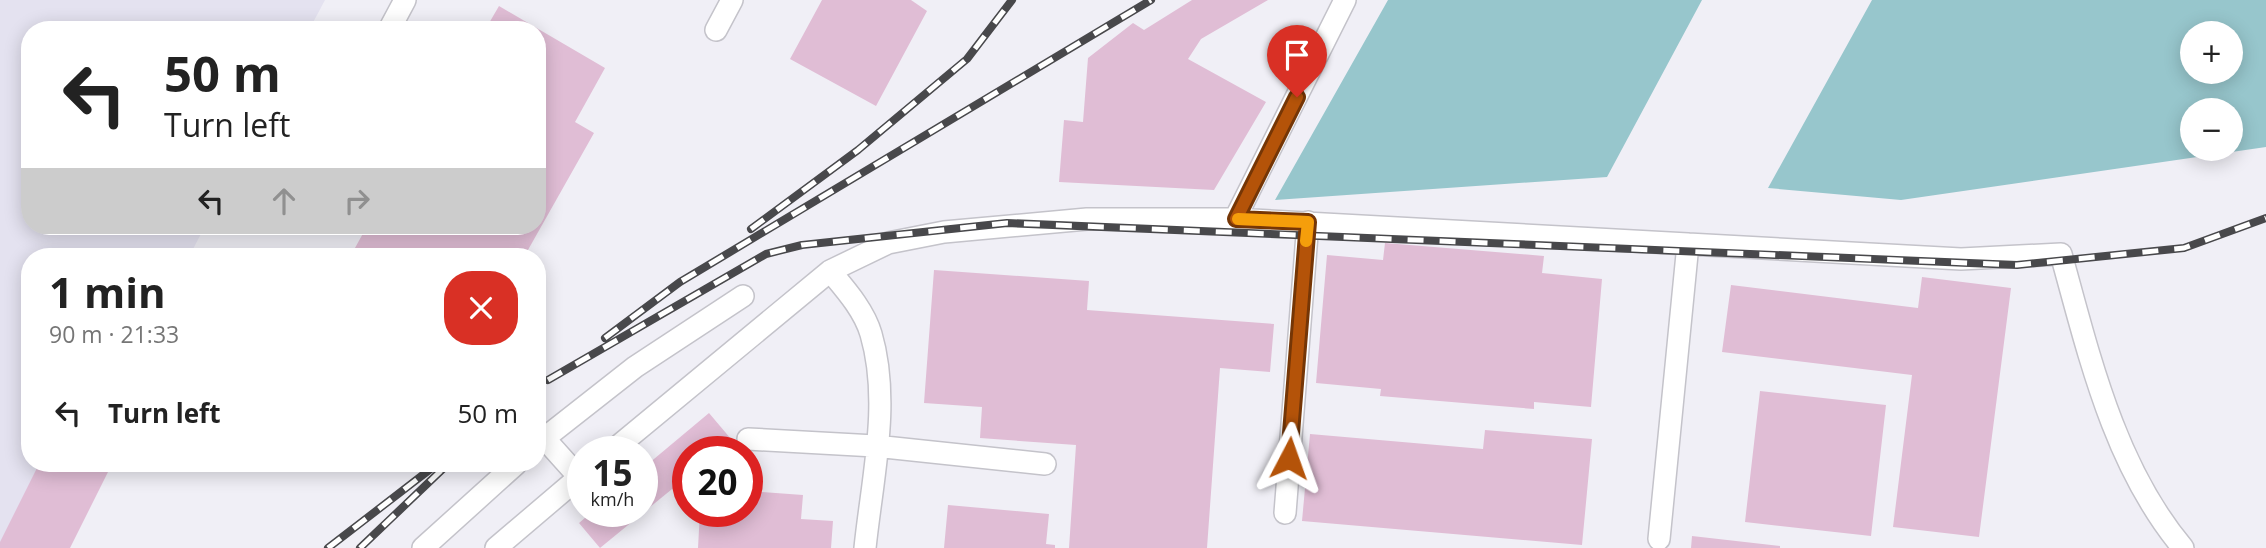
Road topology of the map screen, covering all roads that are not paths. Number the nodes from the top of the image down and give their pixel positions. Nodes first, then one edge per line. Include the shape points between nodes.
1 (405, 0) edge
2 (733, 0) edge
3 (1345, 0) edge
4 (394, 21) edge
5 (716, 30) dead end
6 (1236, 219) junction
7 (1308, 222) junction
8 (1688, 244) junction
9 (830, 271) junction
10 (743, 296) dead end
11 (630, 436) edge
12 (546, 437) edge
13 (763, 440) edge
14 (546, 445) edge
15 (875, 446) junction
16 (567, 464) edge
17 (1045, 464) dead end
18 (507, 472) edge
19 (567, 488) edge
20 (1285, 513) dead end
21 (1659, 539) dead end
22 (423, 548) edge
23 (496, 548) edge
24 (865, 548) edge
25 (2183, 548) edge

1 - 4 lane
2 - 5 lane
3 - 6 lane
6 - 7 lane
6 - 9 lane via 1087,219 944,232 888,243
7 - 8 lane
7 - 20 lane
8 - 21 lane
8 - 25 lane via 1961,260 2061,254 2104,402 2136,477
9 - 11 lane
9 - 15 lane via 852,297 871,332 881,390
10 - 12 lane via 635,367
13 - 15 lane
14 - 16 lane
15 - 17 lane
15 - 24 lane
18 - 22 lane
19 - 23 lane

